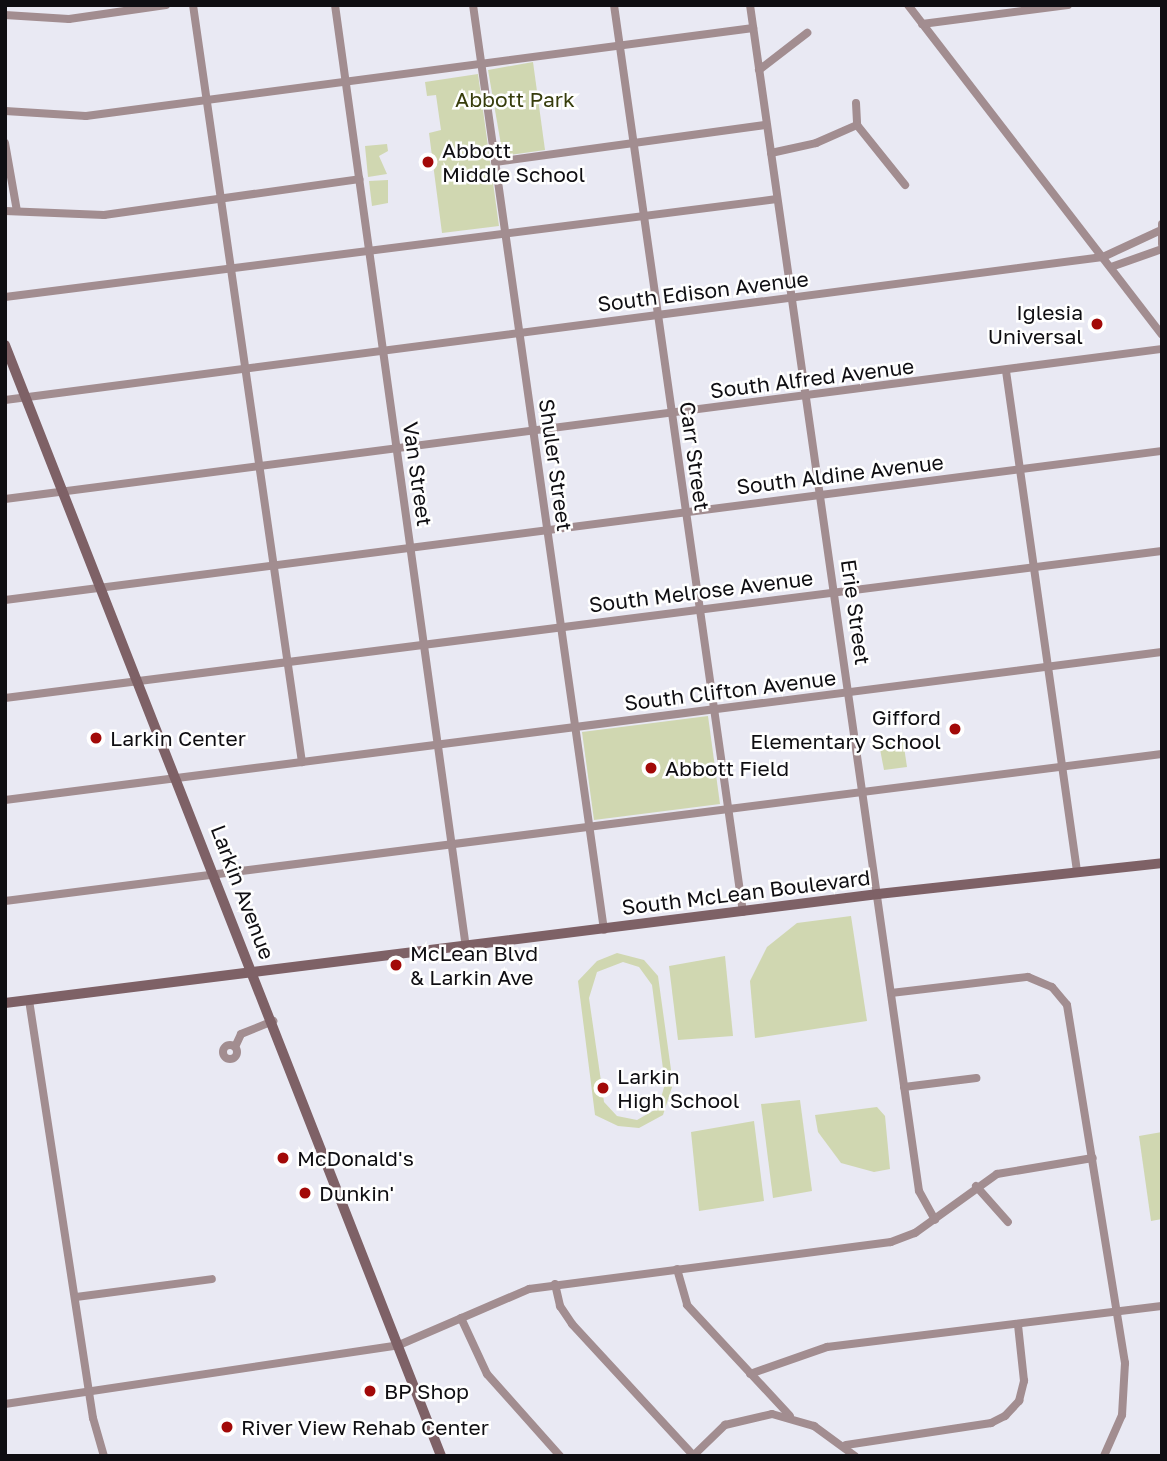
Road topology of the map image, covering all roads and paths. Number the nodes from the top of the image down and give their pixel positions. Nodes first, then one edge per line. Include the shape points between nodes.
1 (166, 5) edge
2 (193, 5) edge
3 (335, 5) edge
4 (473, 5) edge
5 (614, 5) edge
6 (750, 5) edge
7 (908, 5) edge
8 (1068, 5) edge
9 (1061, 6) edge
10 (5, 15) edge
11 (922, 24) junction
12 (753, 28) junction
13 (807, 33) dead end
14 (620, 45) junction
15 (482, 63) junction
16 (759, 70) junction
17 (345, 80) junction
18 (207, 100) junction
19 (856, 103) dead end
20 (5, 111) edge
21 (766, 125) junction
22 (857, 125) junction
23 (5, 143) edge
24 (633, 143) junction
25 (771, 153) junction
26 (495, 162) junction
27 (359, 179) junction
28 (905, 185) dead end
29 (220, 199) junction
30 (777, 200) junction
31 (5, 211) edge
32 (17, 211) junction
33 (644, 216) junction
34 (1161, 227) edge
35 (505, 234) junction
36 (1161, 245) edge
37 (369, 251) junction
38 (1103, 257) junction
39 (1111, 267) junction
40 (231, 269) junction
41 (5, 297) edge
42 (793, 298) junction
43 (658, 314) junction
44 (519, 333) junction
45 (1162, 335) edge
46 (5, 345) edge
47 (383, 349) junction
48 (1162, 349) edge
49 (245, 369) junction
50 (1006, 371) junction
51 (807, 396) junction
52 (27, 397) junction
53 (5, 400) edge
54 (672, 413) junction
55 (533, 431) junction
56 (397, 448) junction
57 (1162, 451) edge
58 (259, 467) junction
59 (1020, 469) junction
60 (64, 491) junction
61 (822, 493) junction
62 (5, 499) edge
63 (686, 511) junction
64 (548, 529) junction
65 (410, 546) junction
66 (1162, 551) edge
67 (273, 565) junction
68 (1034, 568) junction
69 (102, 587) junction
70 (835, 592) junction
71 (5, 600) edge
72 (699, 610) junction
73 (562, 627) junction
74 (424, 644) junction
75 (1162, 652) edge
76 (287, 663) junction
77 (1047, 666) junction
78 (139, 681) junction
79 (850, 692) junction
80 (5, 698) edge
81 (714, 708) junction
82 (577, 727) junction
83 (439, 745) junction
84 (1162, 754) edge
85 (302, 762) junction
86 (1061, 767) junction
87 (177, 778) junction
88 (864, 793) junction
89 (5, 800) edge
90 (729, 811) junction
91 (591, 828) junction
92 (453, 845) junction
93 (1162, 863) edge
94 (1077, 871) junction
95 (216, 873) junction
96 (877, 894) junction
97 (5, 901) edge
98 (743, 912) junction
99 (604, 930) junction
100 (467, 948) junction
101 (254, 973) junction
102 (891, 993) junction
103 (29, 1000) junction
104 (5, 1003) edge
105 (273, 1021) junction
106 (235, 1047) dead end
107 (976, 1078) dead end
108 (904, 1087) junction
109 (1093, 1158) junction
110 (976, 1186) junction
111 (935, 1220) junction
112 (1008, 1222) dead end
113 (677, 1269) junction
114 (212, 1279) dead end
115 (555, 1284) junction
116 (75, 1297) junction
117 (1162, 1306) edge
118 (1116, 1311) junction
119 (461, 1318) junction
120 (1018, 1325) junction
121 (399, 1345) junction
122 (750, 1374) junction
123 (90, 1392) junction
124 (5, 1404) edge
125 (790, 1416) junction
126 (846, 1446) junction
127 (693, 1455) edge
128 (104, 1456) edge
129 (440, 1456) edge
130 (559, 1456) edge
131 (855, 1456) edge
132 (1104, 1456) edge

1 - 10 street via 69,19
2 - 18 street
3 - 17 street, Van Street
4 - 15 street, Shuler Street
5 - 14 street, Carr Street
6 - 12 street, Erie Street
7 - 11 street
8 - 9 street
9 - 11 street
11 - 38 street
12 - 14 street
12 - 16 street, Erie Street
13 - 16 street
14 - 15 street
14 - 24 street, Carr Street
15 - 17 street
15 - 26 street, Shuler Street
16 - 21 street, Erie Street
17 - 18 street
17 - 27 street, Van Street
18 - 20 street via 86,116
18 - 29 street
19 - 22 street
21 - 24 street
21 - 25 street, Erie Street
22 - 25 street via 816,143
22 - 28 street
23 - 32 street
24 - 26 street
24 - 33 street, Carr Street
25 - 30 street, Erie Street
26 - 35 street, Shuler Street
27 - 29 street
27 - 37 street, Van Street
29 - 32 street via 95,215
29 - 40 street
30 - 33 street
30 - 42 street, Erie Street
31 - 32 street
33 - 35 street
33 - 43 street, Carr Street
34 - 36 street, South Edison Avenue
34 - 38 street, South Edison Avenue
35 - 37 street
35 - 44 street, Shuler Street
36 - 39 street, South Edison Avenue
37 - 40 street
37 - 47 street, Van Street
38 - 39 street
38 - 42 street, South Edison Avenue
39 - 45 street
40 - 41 street
40 - 49 street
42 - 43 street, South Edison Avenue
42 - 51 street, Erie Street
43 - 44 street, South Edison Avenue
43 - 54 street, Carr Street
44 - 47 street, South Edison Avenue
44 - 55 street, Shuler Street
46 - 52 main road, Larkin Avenue
47 - 49 street, South Edison Avenue
47 - 56 street, Van Street
48 - 50 street, South Alfred Avenue
49 - 52 street, South Edison Avenue
49 - 58 street
50 - 51 street, South Alfred Avenue
50 - 59 street
51 - 54 street, South Alfred Avenue
51 - 61 street, Erie Street
52 - 53 street, South Edison Avenue
52 - 60 main road, Larkin Avenue
54 - 55 street, South Alfred Avenue
54 - 63 street, Carr Street
55 - 56 street, South Alfred Avenue
55 - 64 street, Shuler Street
56 - 58 street, South Alfred Avenue
56 - 65 street, Van Street
57 - 59 street, South Aldine Avenue
58 - 60 street, South Alfred Avenue
58 - 67 street
59 - 61 street, South Aldine Avenue
59 - 68 street
60 - 62 street, South Alfred Avenue
60 - 69 main road, Larkin Avenue
61 - 63 street, South Aldine Avenue
61 - 70 street, Erie Street
63 - 64 street, South Aldine Avenue
63 - 72 street, Carr Street
64 - 65 street, South Aldine Avenue
64 - 73 street, Shuler Street
65 - 67 street, South Aldine Avenue
65 - 74 street, Van Street
66 - 68 street, South Melrose Avenue
67 - 69 street, South Aldine Avenue
67 - 76 street
68 - 70 street, South Melrose Avenue
68 - 77 street
69 - 71 street, South Aldine Avenue
69 - 78 main road, Larkin Avenue
70 - 72 street, South Melrose Avenue
70 - 79 street, Erie Street
72 - 73 street, South Melrose Avenue
72 - 81 street, Carr Street
73 - 74 street, South Melrose Avenue
73 - 82 street, Shuler Street
74 - 76 street, South Melrose Avenue
74 - 83 street, Van Street
75 - 77 street, South Clifton Avenue
76 - 78 street, South Melrose Avenue
76 - 85 street
77 - 79 street, South Clifton Avenue
77 - 86 street
78 - 80 street, South Melrose Avenue
78 - 87 main road, Larkin Avenue
79 - 81 street, South Clifton Avenue
79 - 88 street, Erie Street
81 - 82 street, South Clifton Avenue
81 - 90 street, Carr Street
82 - 83 street, South Clifton Avenue
82 - 91 street, Shuler Street
83 - 85 street, South Clifton Avenue
83 - 92 street, Van Street
84 - 86 street
85 - 87 street, South Clifton Avenue
86 - 88 street
86 - 94 street
87 - 89 street, South Clifton Avenue
87 - 95 main road, Larkin Avenue
88 - 90 street
88 - 96 street, Erie Street
90 - 91 street
90 - 98 street, Carr Street
91 - 92 street
91 - 99 street, Shuler Street
92 - 95 street
92 - 100 street, Van Street
93 - 94 main road, South McLean Boulevard
94 - 96 main road, South McLean Boulevard
95 - 97 street
95 - 101 main road, Larkin Avenue
96 - 98 main road, South McLean Boulevard
96 - 102 street, Erie Street
98 - 99 main road, South McLean Boulevard
99 - 100 main road, South McLean Boulevard
100 - 101 main road, South McLean Boulevard
101 - 103 main road, South McLean Boulevard
101 - 105 main road, Larkin Avenue
102 - 108 street, Erie Street
102 - 109 street via 1028,977 1061,994 1074,1033
103 - 104 main road, South McLean Boulevard
103 - 116 street
105 - 106 street via 241,1034
105 - 121 main road, Larkin Avenue
107 - 108 street
108 - 111 street, Erie Street via 919,1191
109 - 110 street via 1008,1171
109 - 118 street
110 - 111 street
110 - 112 street
111 - 113 street via 891,1242
113 - 115 street
113 - 122 street via 687,1305
114 - 116 street
115 - 119 street via 513,1293
115 - 127 street via 560,1306 572,1324
116 - 123 street
117 - 118 street
118 - 120 street
118 - 132 street via 1125,1363 1124,1404
119 - 121 street
119 - 130 street via 487,1374
120 - 122 street via 827,1347
120 - 126 street via 1024,1381 1019,1401 1005,1416 991,1423
121 - 123 street
121 - 129 main road, Larkin Avenue
122 - 125 street
123 - 124 street
123 - 128 street
125 - 126 street
125 - 127 street via 766,1414 734,1422 709,1436
126 - 131 street

